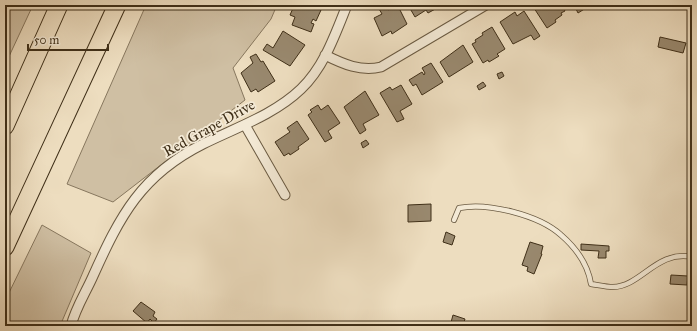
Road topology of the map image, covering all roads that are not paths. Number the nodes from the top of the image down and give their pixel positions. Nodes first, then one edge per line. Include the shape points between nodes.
1 (59, 5) edge
2 (117, 5) edge
3 (347, 5) edge
4 (486, 5) edge
5 (325, 55) junction
6 (245, 125) junction
7 (5, 126) edge
8 (285, 195) dead end
9 (454, 220) dead end
10 (5, 247) edge
11 (692, 257) edge
12 (71, 326) edge

1 - 7 highway
2 - 10 highway
3 - 5 street, Red Grape Drive
4 - 5 street via 381,67 363,69
5 - 6 street, Red Grape Drive via 300,90
6 - 8 street
6 - 12 street, Red Grape Drive via 188,152 140,191 113,234
9 - 11 lane via 459,208 468,206 496,208 541,222 561,234 576,251 589,270 591,284 614,287 626,283 664,260 678,255

